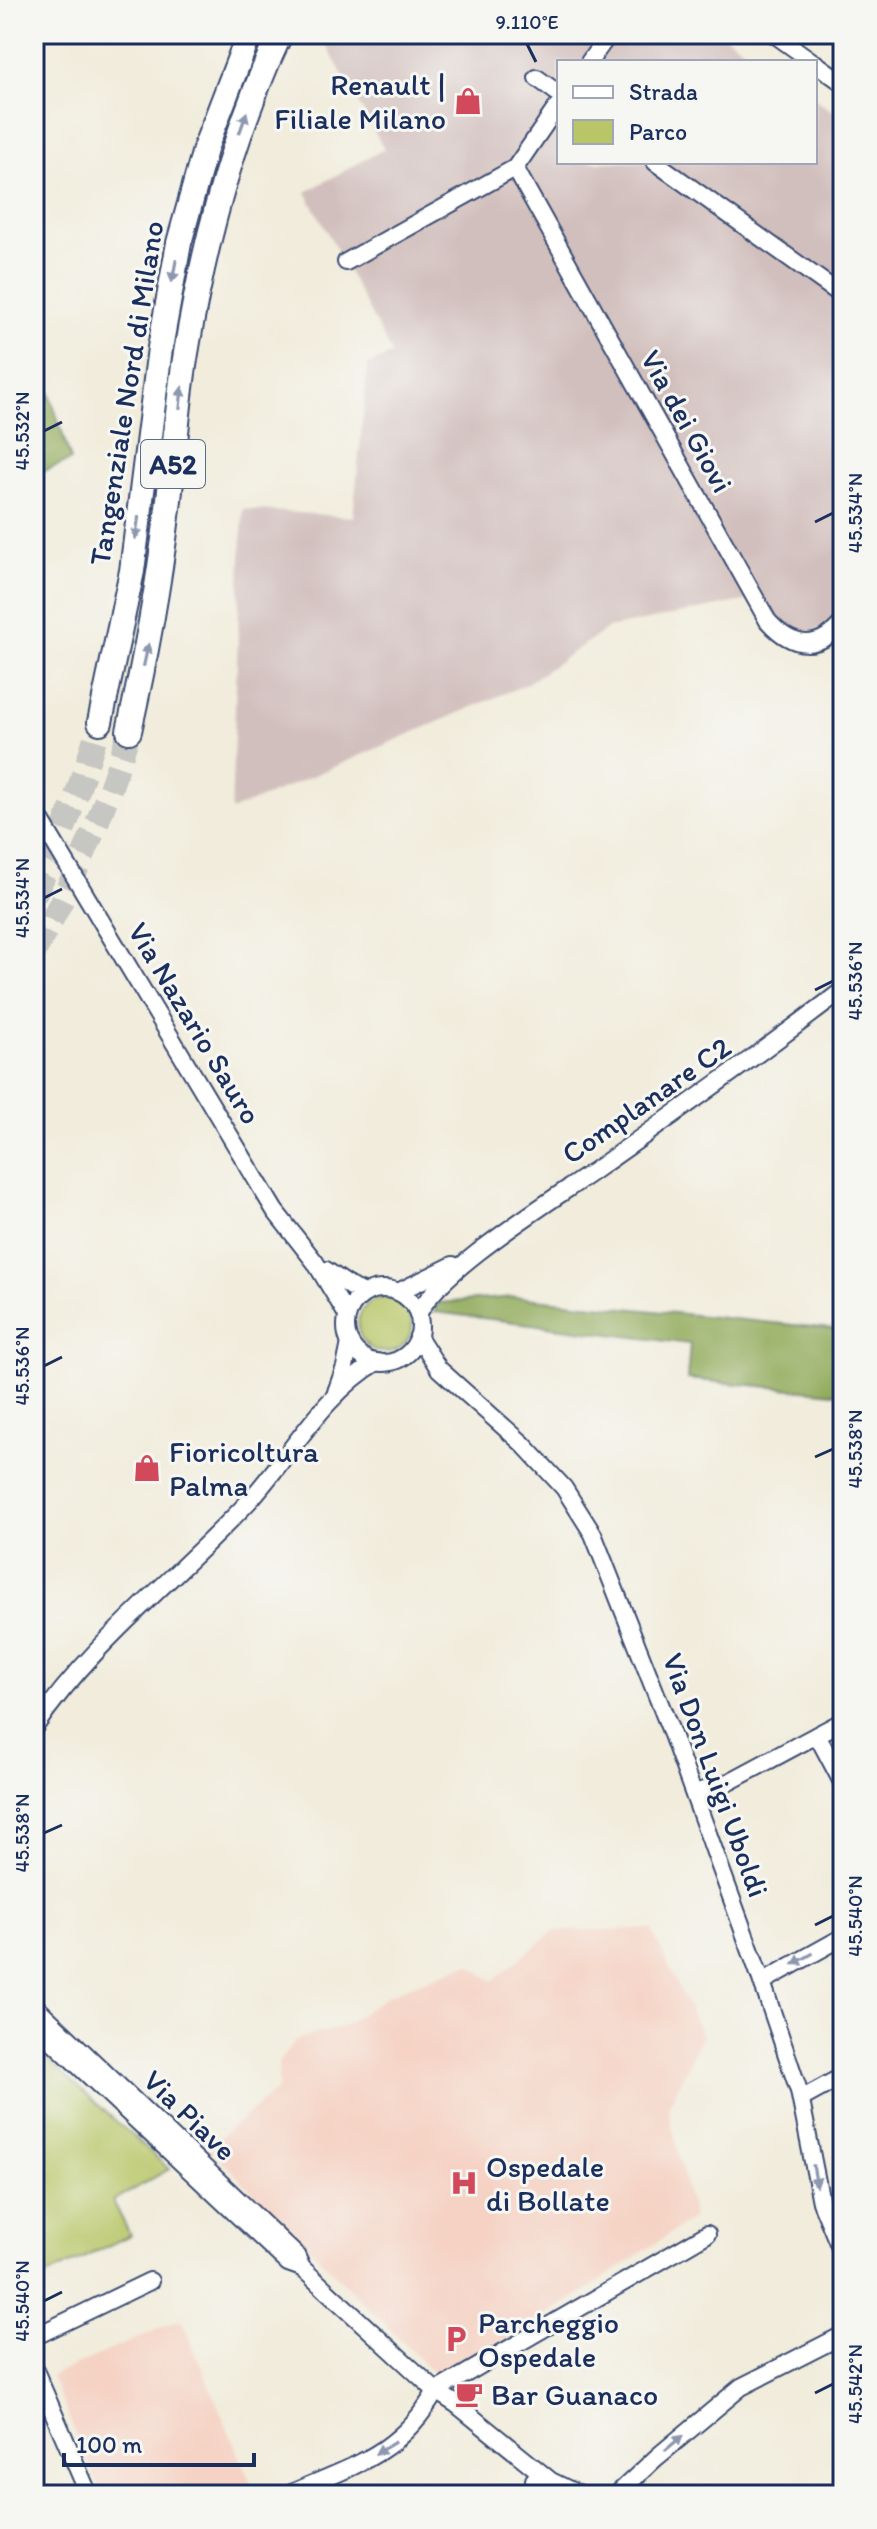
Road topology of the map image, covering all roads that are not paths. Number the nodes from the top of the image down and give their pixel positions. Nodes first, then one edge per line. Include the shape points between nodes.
1 (249, 34) edge
2 (280, 34) edge
3 (609, 34) edge
4 (774, 34) edge
5 (590, 60) edge
6 (811, 60) edge
7 (817, 64) edge
8 (537, 78) dead end
9 (843, 83) edge
10 (557, 93) edge
11 (557, 107) edge
12 (658, 164) edge
13 (515, 168) junction
14 (346, 262) dead end
15 (843, 296) edge
16 (843, 622) edge
17 (100, 722) tunnel mouth
18 (129, 731) tunnel mouth
19 (34, 809) edge
20 (843, 990) edge
21 (480, 1252) junction
22 (315, 1262) junction
23 (398, 1292) junction
24 (365, 1293) junction
25 (347, 1315) junction
26 (418, 1315) junction
27 (418, 1336) junction
28 (350, 1343) junction
29 (398, 1359) junction
30 (377, 1362) junction
31 (439, 1369) junction
32 (334, 1397) junction
33 (843, 1721) edge
34 (34, 1728) edge
35 (817, 1735) junction
36 (843, 1784) edge
37 (694, 1793) junction
38 (843, 1937) edge
39 (762, 1982) junction
40 (34, 2005) edge
41 (34, 2024) edge
42 (843, 2076) edge
43 (801, 2099) junction
44 (707, 2234) dead end
45 (843, 2255) edge
46 (302, 2268) junction
47 (150, 2281) dead end
48 (843, 2335) edge
49 (34, 2337) edge
50 (34, 2368) edge
51 (436, 2391) junction
52 (537, 2487) edge
53 (89, 2495) edge
54 (287, 2495) edge
55 (552, 2495) edge
56 (580, 2495) edge
57 (616, 2495) edge

1 -> 17 highway, Tangenziale Nord di Milano / A52 via 206,146 179,243 132,571
18 -> 2 highway, Tangenziale Nord di Milano / A52 via 151,631 185,357 205,251 246,112
3 - 5 street
4 - 6 street
7 - 9 street
8 - 10 street
11 - 13 street
12 - 15 street
13 - 14 street
13 - 16 street, Via dei Giovi via 765,618 783,636 807,643 824,639
19 - 22 street, Via Nazario Sauro via 268,1200
20 - 21 street, Complanare C2
21 - 23 street, Complanare C2
21 - 26 street, Complanare C2 via 427,1297
22 - 24 street, Via Nazario Sauro
22 - 25 street, Via Nazario Sauro
23 - 24 street via 382,1288
23 - 26 street
24 - 25 street
25 - 28 street
26 - 27 street
27 - 29 street
27 - 31 street, Via Don Luigi Uboldi
28 - 30 street via 361,1356
28 - 32 street
29 - 30 street
29 - 31 street, Via Don Luigi Uboldi
30 - 32 street
31 - 37 street, Via Don Luigi Uboldi via 523,1444 564,1488 587,1523
32 - 34 street via 248,1502 105,1644
33 - 35 street
35 - 36 street
35 - 37 street via 725,1784
37 - 39 street, Via Don Luigi Uboldi
38 -> 39 street
39 - 43 street, Via Don Luigi Uboldi
40 - 46 street, Via Piave via 296,2255
41 - 46 street, Via Piave via 266,2244
42 - 43 street
43 -> 45 street, Via Don Luigi Uboldi via 821,2202
44 - 51 street
46 - 51 street, Via Piave
47 - 49 street
57 -> 48 street via 741,2387
50 - 53 street
51 - 52 street, Via Piave via 450,2411
51 -> 54 street via 422,2416 392,2445
51 - 56 street, Via Piave via 551,2481
52 - 55 street, Via Piave

